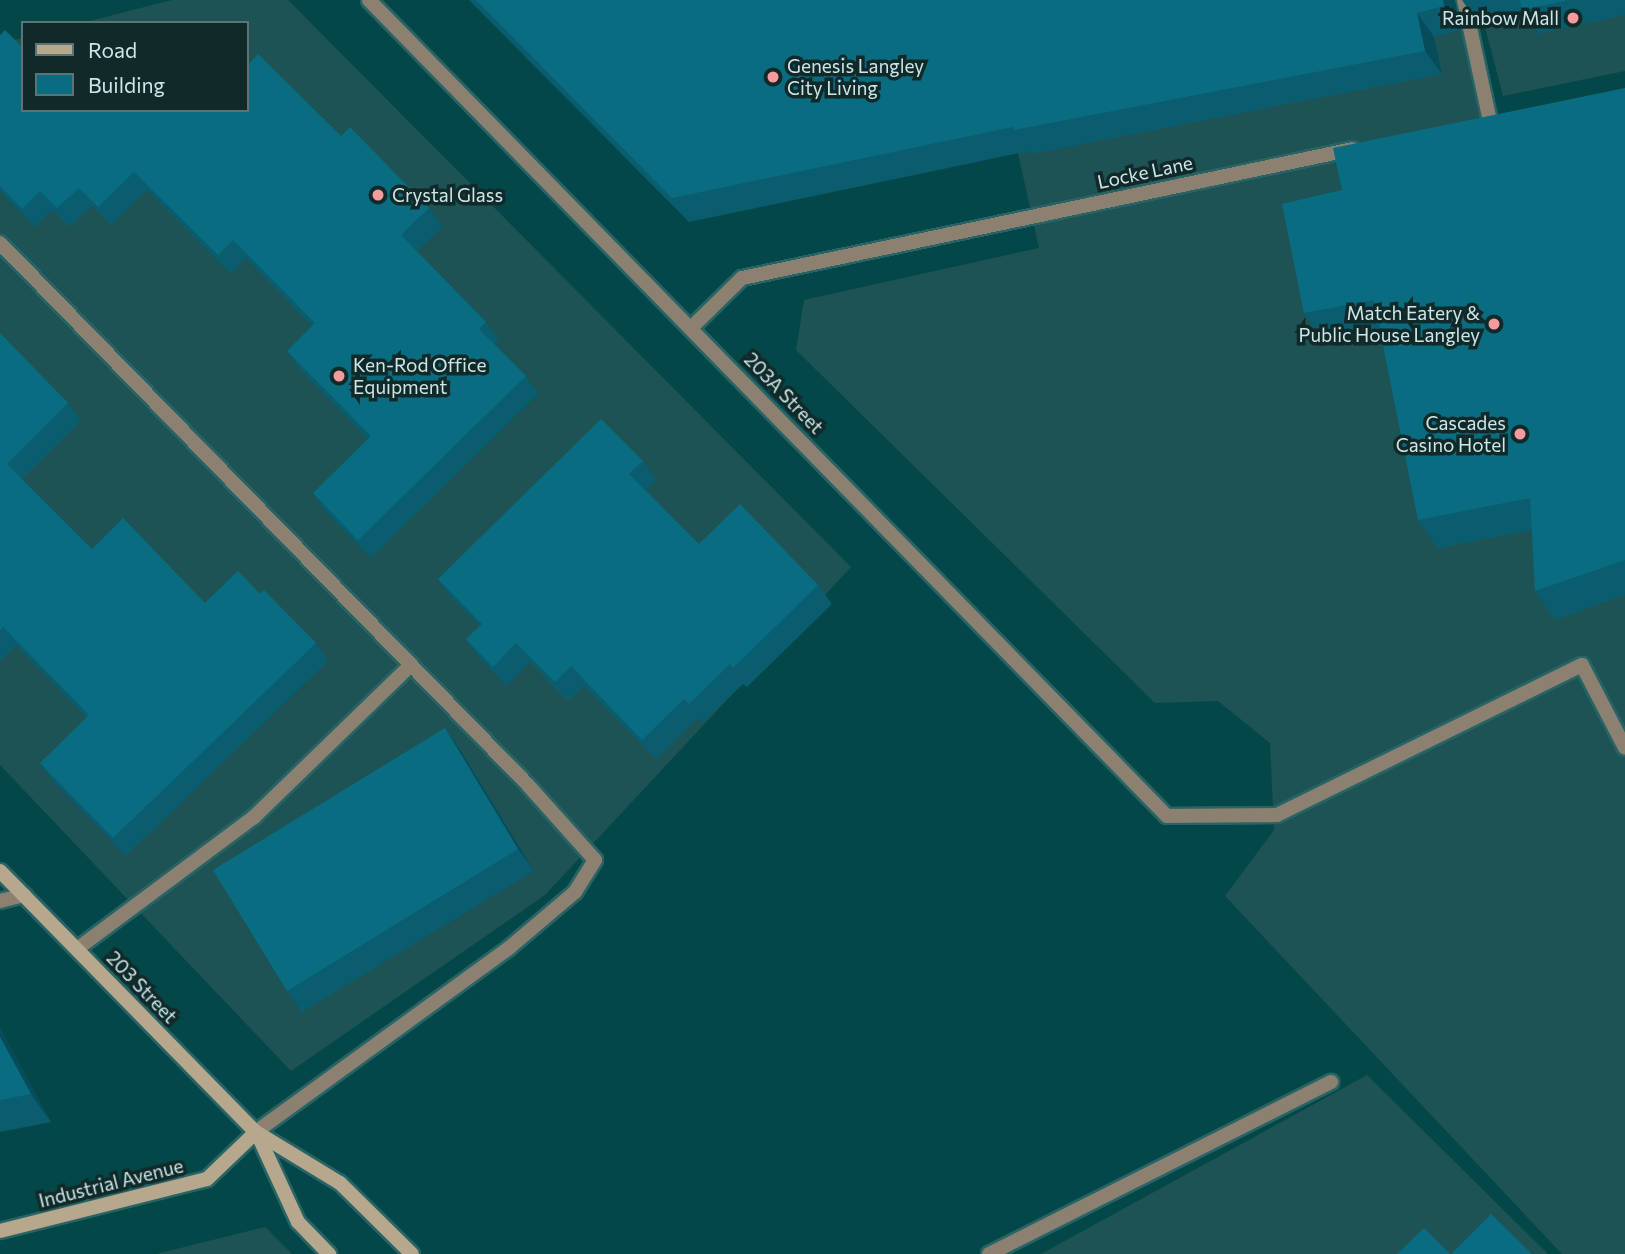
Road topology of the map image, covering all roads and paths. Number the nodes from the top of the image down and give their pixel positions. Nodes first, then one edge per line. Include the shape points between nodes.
1 (369, 0) edge
2 (1464, 0) edge
3 (1491, 121) edge
4 (1368, 145) edge
5 (0, 243) edge
6 (692, 327) junction
7 (411, 665) junction
8 (1625, 748) edge
9 (0, 870) edge
10 (24, 895) junction
11 (0, 901) edge
12 (77, 949) junction
13 (1331, 1082) dead end
14 (256, 1132) junction
15 (0, 1231) edge
16 (329, 1254) edge
17 (412, 1254) edge
18 (989, 1254) edge

1 - 6 street, 203A Street
2 - 3 street
4 - 6 street, Locke Lane via 742,278
5 - 7 street
6 - 8 street, 203A Street via 1167,816 1277,814 1582,665
7 - 12 street via 254,817
7 - 14 street via 595,860 575,892 509,948
9 - 10 main road, 203 Street
10 - 11 street
10 - 12 main road, 203 Street
12 - 14 main road, 203 Street
13 - 18 street
14 - 15 main road, Industrial Avenue via 207,1179
14 - 16 main road, 203 Street via 298,1222
14 - 17 main road, 203 Street via 340,1183

